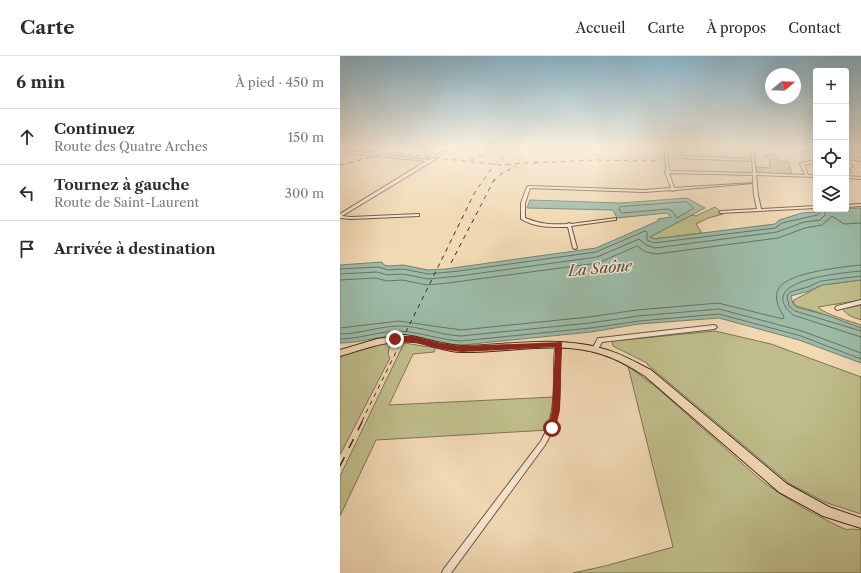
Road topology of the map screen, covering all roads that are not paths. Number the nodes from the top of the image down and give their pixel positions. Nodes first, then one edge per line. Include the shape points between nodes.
1 (412, 172) edge
2 (667, 172) edge
3 (671, 172) edge
4 (805, 172) edge
5 (754, 175) junction
6 (807, 176) junction
7 (813, 176) edge
8 (849, 177) edge
9 (861, 178) edge
10 (752, 183) dead end
11 (673, 190) junction
12 (861, 205) edge
13 (849, 206) edge
14 (813, 207) edge
15 (759, 209) junction
16 (721, 212) dead end
17 (418, 215) dead end
18 (340, 216) edge
19 (615, 219) dead end
20 (569, 224) junction
21 (575, 248) dead end
22 (861, 302) edge
23 (837, 308) dead end
24 (714, 327) dead end
25 (559, 344) junction
26 (595, 349) junction
27 (340, 353) edge
28 (861, 523) edge
29 (446, 573) edge

1 - 18 street
2 - 11 street
3 - 5 street
4 - 6 street
5 - 6 street
5 - 15 street
6 - 7 street
8 - 9 street
10 - 11 street
11 - 20 street via 617,191 529,187 523,203 523,219 536,224
12 - 13 street
14 - 15 street
15 - 16 street
17 - 18 street via 351,218
19 - 20 street
20 - 21 street
22 - 23 street
24 - 26 street via 600,340
25 - 26 main road
25 - 27 main road via 461,349 419,340 399,339 377,342
25 - 29 street via 556,410 552,428
26 - 28 main road via 625,359 648,373 783,488 821,509

